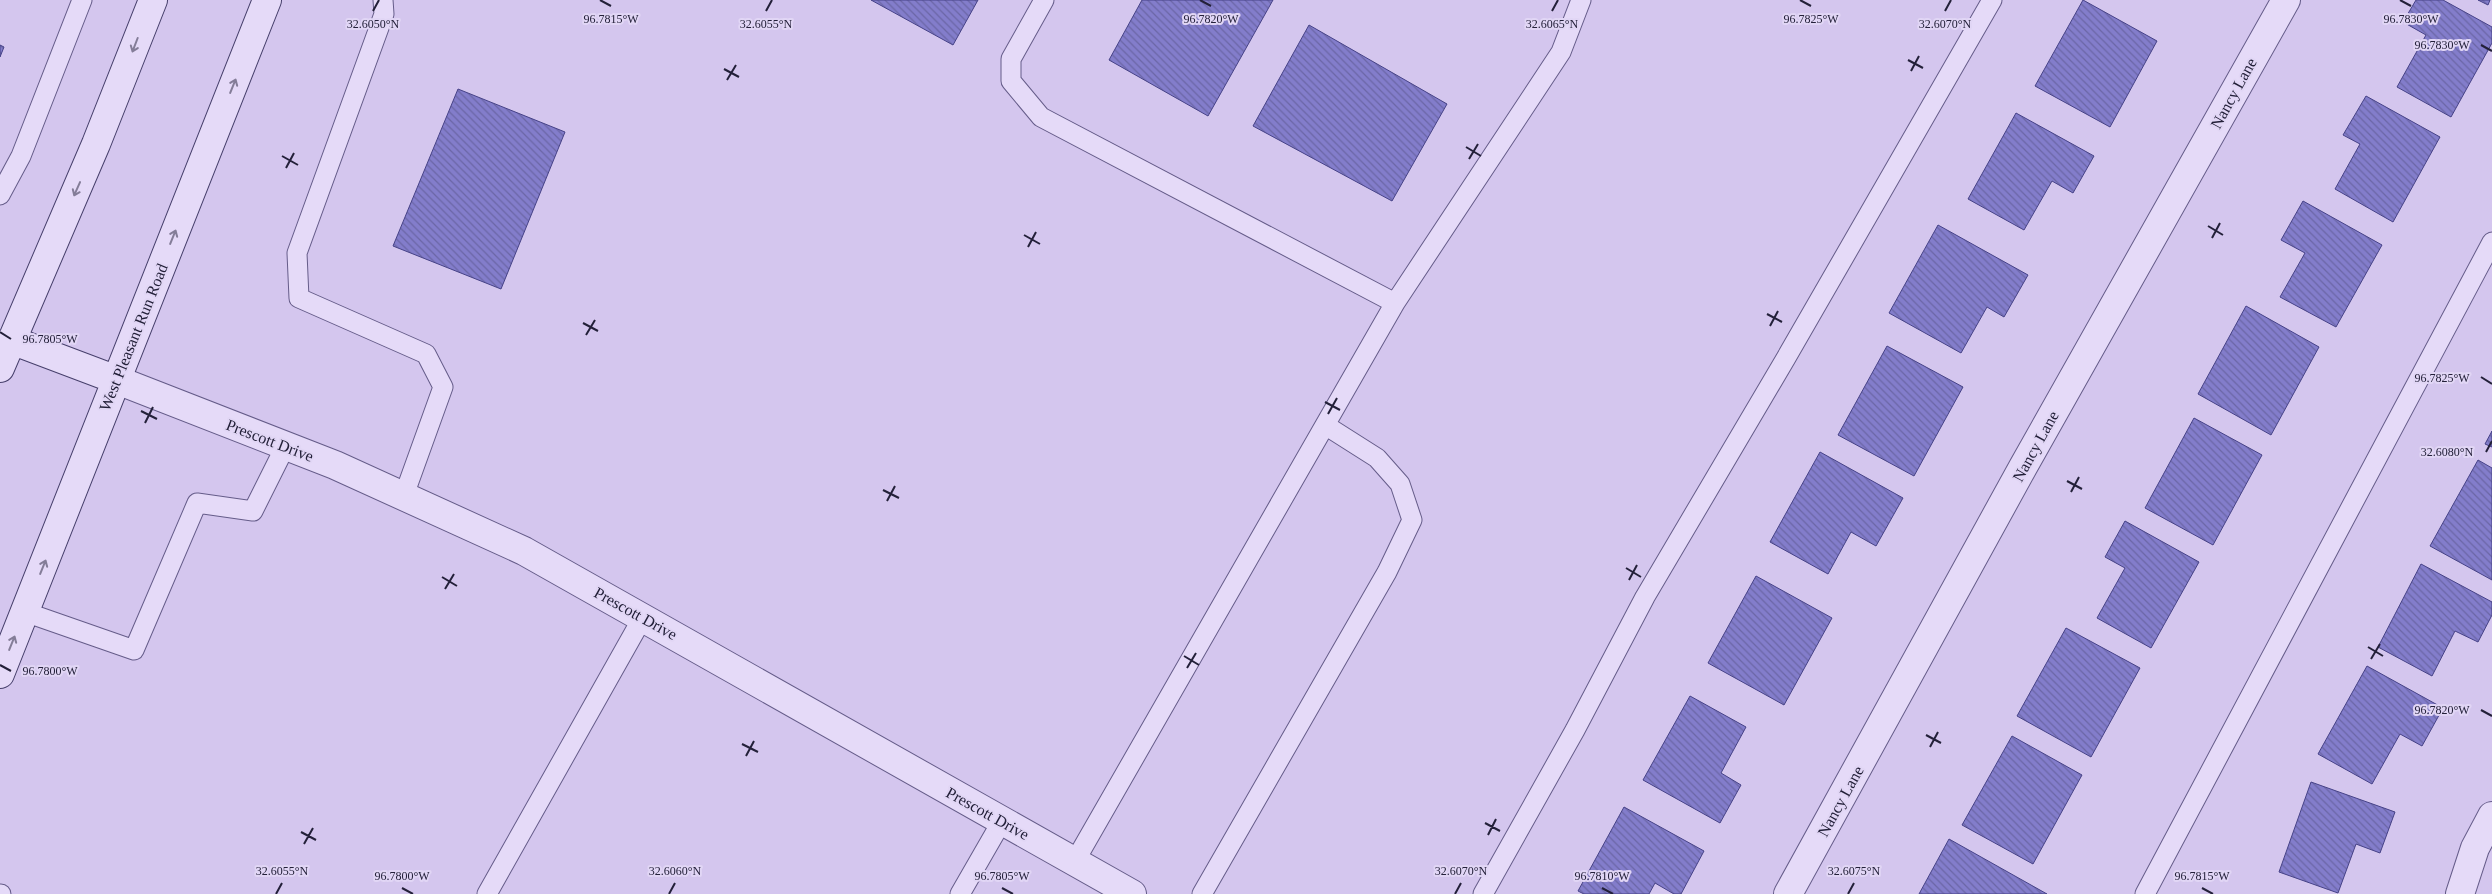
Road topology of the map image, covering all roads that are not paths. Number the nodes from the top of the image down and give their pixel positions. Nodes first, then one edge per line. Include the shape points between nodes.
1 (82, 0) edge
2 (153, 0) edge
3 (267, 0) edge
4 (383, 0) edge
5 (1044, 0) edge
6 (1581, 0) edge
7 (1992, 0) edge
8 (2286, 0) edge
9 (0, 195) edge
10 (2492, 242) edge
11 (1395, 303) junction
12 (5, 338) edge
13 (0, 368) edge
14 (116, 380) junction
15 (1325, 425) junction
16 (285, 447) junction
17 (403, 498) junction
18 (25, 612) junction
19 (643, 617) junction
20 (0, 674) edge
21 (2492, 816) edge
22 (1002, 821) junction
23 (1075, 861) junction
24 (487, 894) edge
25 (960, 894) edge
26 (1132, 894) edge
27 (1202, 894) edge
28 (1484, 894) edge
29 (1788, 894) edge
30 (2145, 894) edge
31 (2460, 894) edge

1 - 9 lane via 21,156
2 -> 12 street via 96,144
14 -> 3 street, West Pleasant Run Road
4 - 17 lane via 384,14 297,253 299,298 426,354 443,387
5 - 11 lane via 1011,59 1012,81 1041,117
6 - 11 lane via 1561,52
7 - 28 lane via 1645,596
8 - 29 street, Nancy Lane
10 - 30 lane
11 - 15 lane
12 - 13 street
12 - 14 street, Prescott Drive
14 - 16 street, Prescott Drive
18 -> 14 street, West Pleasant Run Road
15 - 23 lane
15 - 27 lane via 1377,458 1400,484 1412,520 1387,572
16 - 17 street, Prescott Drive via 335,465
16 - 18 lane via 253,511 198,503 134,650
17 - 19 street, Prescott Drive via 524,551
20 -> 18 street, West Pleasant Run Road
19 - 22 street, Prescott Drive
19 - 24 lane
21 - 31 street via 2475,848
22 - 23 street, Prescott Drive
22 - 25 lane
23 - 26 street, Prescott Drive

